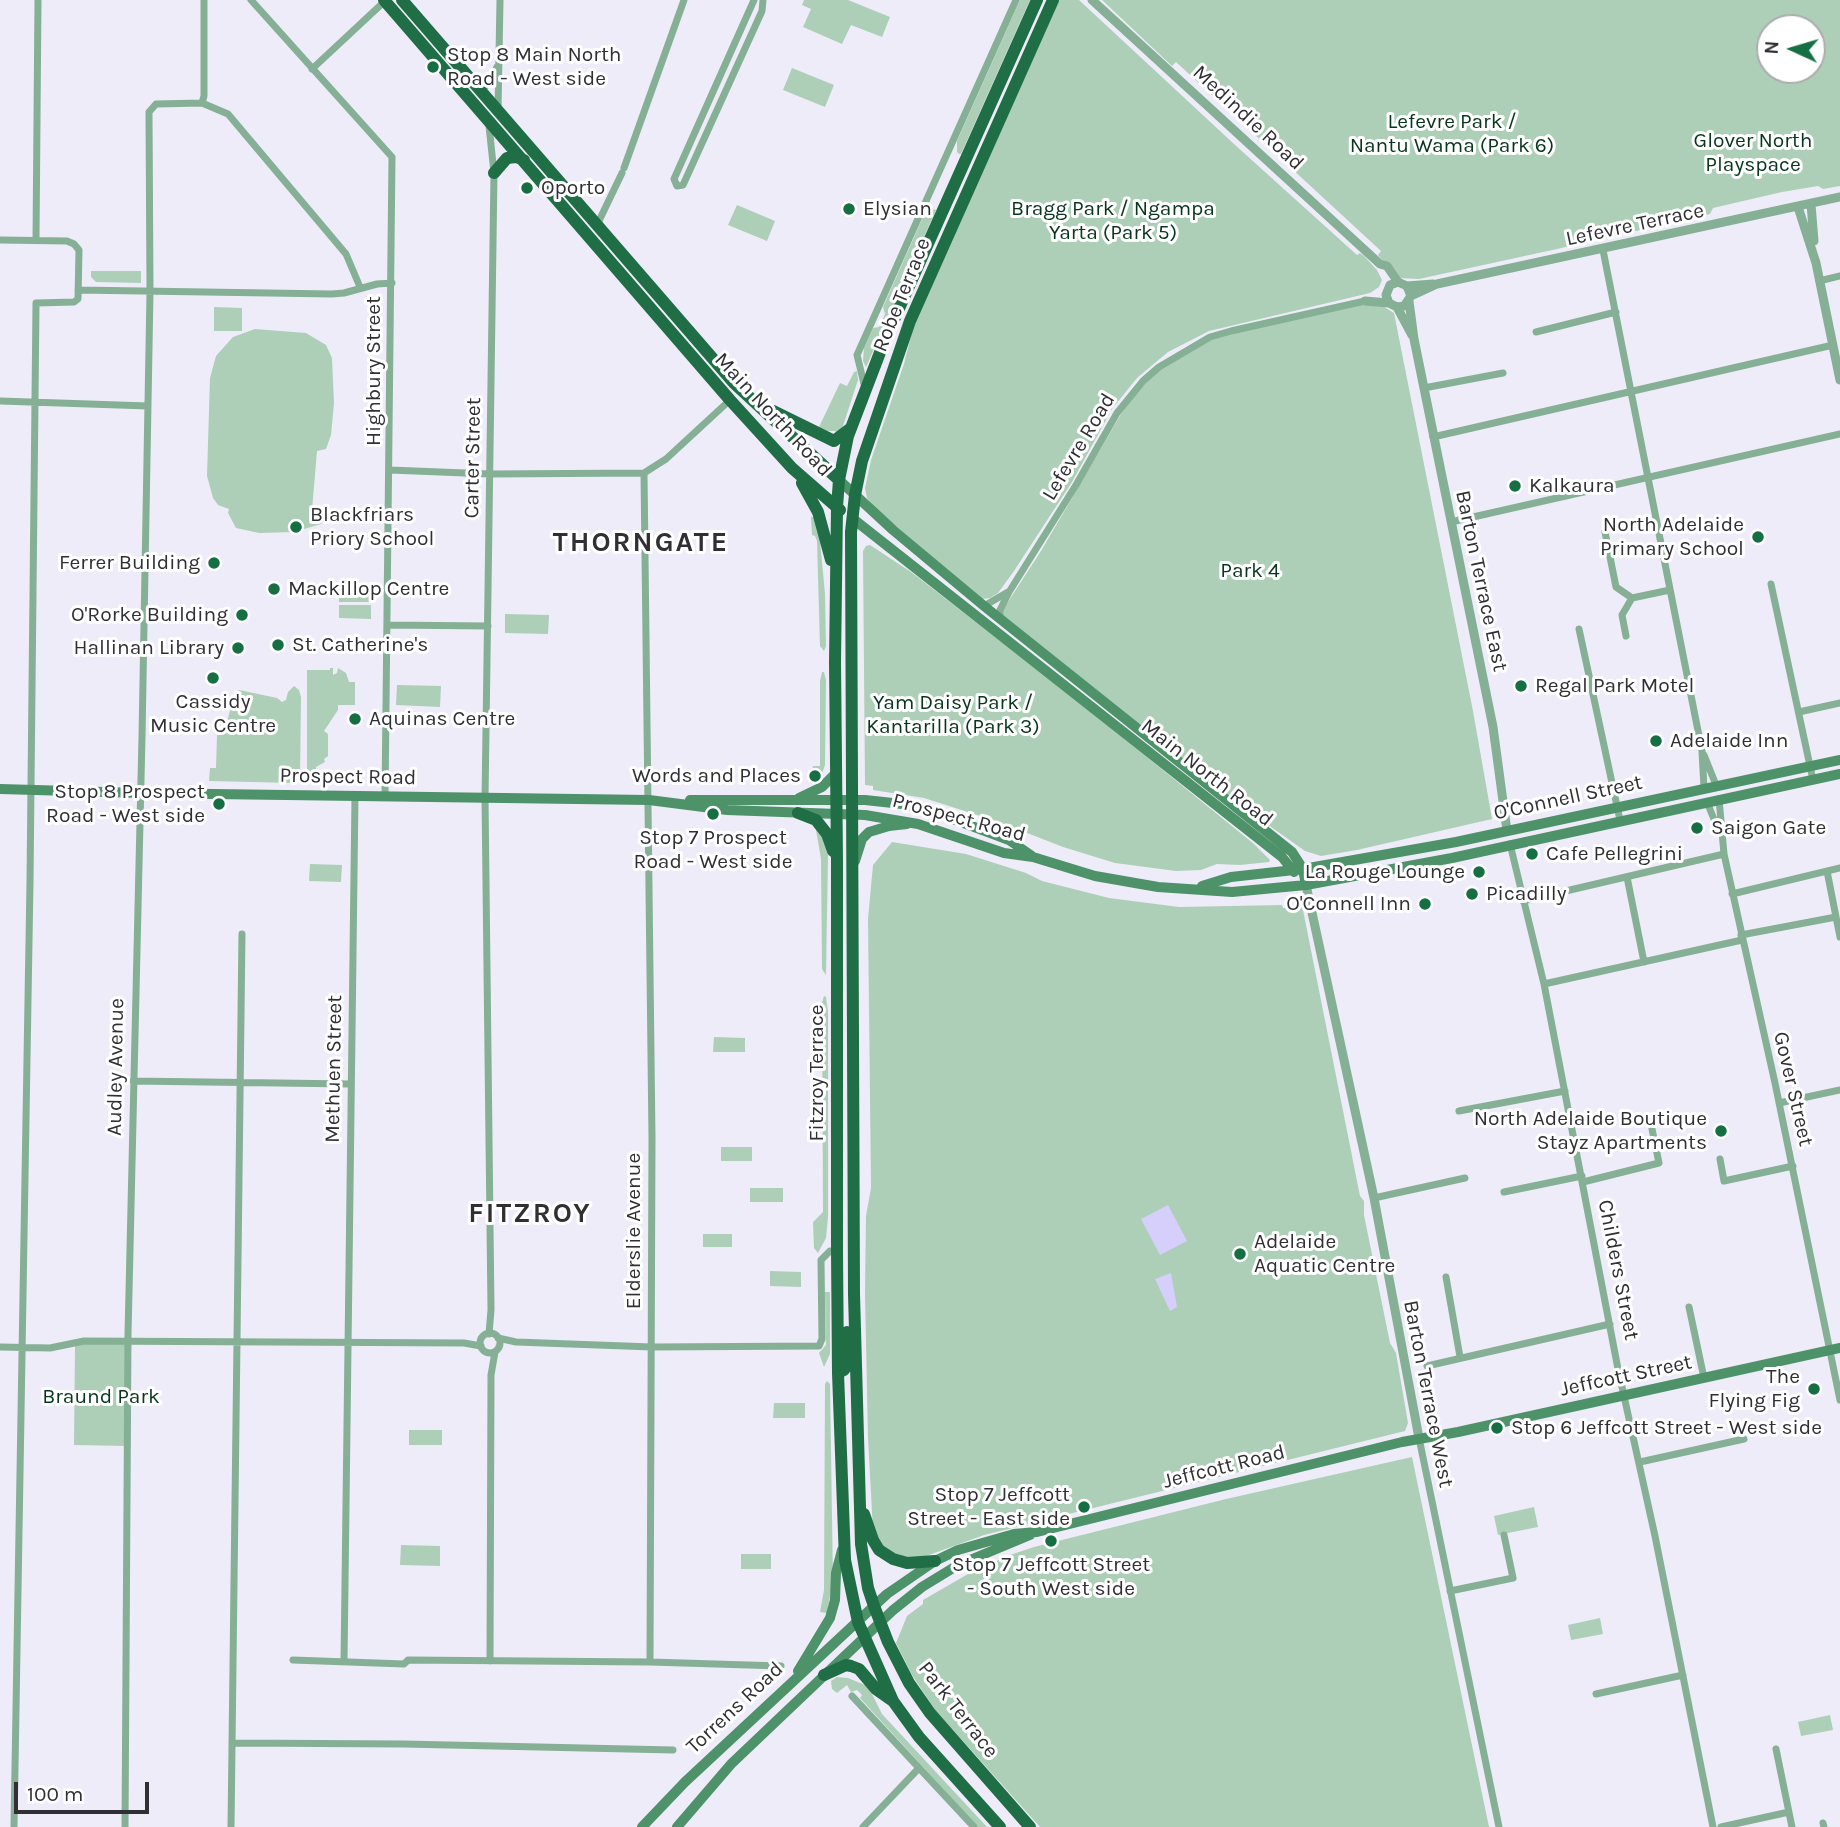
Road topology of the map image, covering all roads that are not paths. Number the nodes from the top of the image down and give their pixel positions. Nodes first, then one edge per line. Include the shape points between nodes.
1 (38, 0) edge
2 (204, 0) edge
3 (251, 0) edge
4 (385, 0) edge
5 (402, 0) edge
6 (500, 0) edge
7 (684, 0) edge
8 (754, 0) edge
9 (763, 0) edge
10 (1016, 0) edge
11 (1037, 0) edge
12 (1044, 0) edge
13 (1052, 0) edge
14 (1092, 0) edge
15 (1012, 57) junction
16 (499, 63) junction
17 (312, 69) junction
18 (1015, 84) junction
19 (481, 91) junction
20 (471, 100) junction
21 (202, 103) junction
22 (498, 111) junction
23 (487, 118) junction
24 (947, 155) junction
25 (524, 160) junction
26 (964, 162) junction
27 (494, 173) junction
28 (1840, 198) edge
29 (927, 199) junction
30 (1811, 204) junction
31 (944, 207) junction
32 (1798, 207) junction
33 (593, 230) junction
34 (947, 236) junction
35 (0, 240) edge
36 (36, 240) junction
37 (1603, 250) junction
38 (1816, 263) junction
39 (1840, 276) edge
40 (1819, 281) junction
41 (392, 284) junction
42 (1437, 284) junction
43 (360, 287) junction
44 (1395, 287) junction
45 (78, 290) junction
46 (150, 292) junction
47 (1410, 299) junction
48 (1365, 301) junction
49 (1393, 305) junction
50 (1616, 312) junction
51 (1536, 331) dead end
52 (1414, 339) junction
53 (1833, 345) junction
54 (1503, 373) dead end
55 (1840, 380) edge
56 (1424, 388) junction
57 (865, 390) junction
58 (1632, 392) junction
59 (746, 394) junction
60 (730, 400) junction
61 (0, 401) edge
62 (34, 402) junction
63 (148, 406) junction
64 (851, 427) junction
65 (1840, 434) edge
66 (1433, 437) junction
67 (792, 468) junction
68 (390, 470) junction
69 (644, 473) junction
70 (490, 474) junction
71 (1648, 477) junction
72 (839, 480) junction
73 (855, 495) junction
74 (837, 507) junction
75 (852, 518) junction
76 (1451, 522) junction
77 (1605, 532) dead end
78 (836, 581) junction
79 (1771, 584) dead end
80 (1671, 590) junction
81 (1009, 592) junction
82 (1632, 598) junction
83 (984, 606) junction
84 (1000, 619) junction
85 (387, 625) junction
86 (488, 626) junction
87 (1580, 629) dead end
88 (1626, 636) dead end
89 (835, 662) junction
90 (851, 662) junction
91 (1840, 703) edge
92 (1799, 712) junction
93 (1702, 751) junction
94 (1840, 760) edge
95 (1810, 765) junction
96 (835, 774) junction
97 (1840, 774) edge
98 (1813, 779) junction
99 (1716, 785) junction
100 (1704, 788) junction
101 (0, 789) edge
102 (29, 791) junction
103 (140, 793) junction
104 (0, 795) edge
105 (355, 796) junction
106 (385, 797) junction
107 (485, 798) junction
108 (1718, 799) junction
109 (649, 800) junction
110 (853, 800) junction
111 (1707, 802) junction
112 (797, 807) junction
113 (836, 807) junction
114 (1618, 807) junction
115 (853, 814) junction
116 (1620, 820) junction
117 (918, 824) junction
118 (1507, 831) junction
119 (1720, 836) junction
120 (1510, 844) junction
121 (1724, 854) junction
122 (1033, 857) junction
123 (837, 861) junction
124 (853, 865) junction
125 (1840, 868) edge
126 (1298, 869) junction
127 (1827, 871) junction
128 (1627, 877) junction
129 (1306, 885) junction
130 (1195, 888) junction
131 (1732, 894) junction
132 (1523, 901) junction
133 (1836, 917) junction
134 (242, 934) dead end
135 (1840, 937) edge
136 (1741, 938) junction
137 (1644, 961) junction
138 (852, 971) junction
139 (1544, 984) junction
140 (836, 988) junction
141 (853, 1062) junction
142 (133, 1081) junction
143 (240, 1083) junction
144 (351, 1084) junction
145 (1840, 1090) edge
146 (1565, 1091) junction
147 (1779, 1103) junction
148 (1459, 1111) dead end
149 (1652, 1129) dead end
150 (1720, 1159) dead end
151 (836, 1160) junction
152 (1793, 1166) junction
153 (1465, 1178) dead end
154 (1583, 1179) junction
155 (854, 1188) junction
156 (1504, 1192) dead end
157 (1374, 1198) junction
158 (837, 1251) junction
159 (1446, 1278) dead end
160 (854, 1294) junction
161 (1689, 1307) dead end
162 (1610, 1324) junction
163 (491, 1336) junction
164 (128, 1342) junction
165 (236, 1342) junction
166 (516, 1342) junction
167 (349, 1343) junction
168 (464, 1343) junction
169 (0, 1347) edge
170 (22, 1347) junction
171 (652, 1347) junction
172 (483, 1349) junction
173 (1835, 1349) edge
174 (497, 1350) junction
175 (1460, 1357) junction
176 (1427, 1366) dead end
177 (838, 1373) junction
178 (491, 1375) junction
179 (1704, 1378) junction
180 (1626, 1395) junction
181 (1840, 1400) edge
182 (1419, 1438) junction
183 (1744, 1439) dead end
184 (1640, 1462) junction
185 (858, 1497) junction
186 (1037, 1532) junction
187 (1504, 1535) dead end
188 (844, 1542) junction
189 (935, 1561) junction
190 (1450, 1591) junction
191 (874, 1606) junction
192 (880, 1621) junction
193 (858, 1622) junction
194 (864, 1636) junction
195 (293, 1660) dead end
196 (490, 1661) junction
197 (344, 1662) junction
198 (650, 1662) junction
199 (781, 1666) dead end
200 (824, 1675) junction
201 (1683, 1675) junction
202 (794, 1678) junction
203 (1595, 1694) dead end
204 (852, 1696) dead end
205 (893, 1701) junction
206 (233, 1743) junction
207 (1776, 1749) dead end
208 (673, 1750) dead end
209 (919, 1768) junction
210 (1789, 1812) junction
211 (14, 1827) edge
212 (125, 1827) edge
213 (231, 1827) edge
214 (642, 1827) edge
215 (677, 1827) edge
216 (863, 1827) edge
217 (974, 1827) edge
218 (1000, 1827) edge
219 (1030, 1827) edge
220 (1499, 1827) edge
221 (1713, 1827) edge
222 (1721, 1827) edge
223 (1792, 1827) edge

1 - 36 street
2 - 21 street
3 - 17 street, Highbury Street
4 - 17 street
4 - 20 highway, Main North Road
5 - 19 highway, Main North Road
6 - 16 street
7 - 33 street via 623,170
8 - 9 street via 674,179 677,186 683,185
10 - 24 street, Robe Terrace
11 - 15 highway, Robe Terrace
12 - 15 highway
13 - 18 highway, Robe Terrace
14 - 44 street, Medindie Road via 1387,267
15 - 26 highway, Robe Terrace
16 - 19 street
16 - 22 street
17 - 41 street, Highbury Street via 392,157
18 - 26 highway via 995,113 972,162
18 - 34 highway, Robe Terrace
19 - 20 street
19 - 22 highway, Main North Road
20 - 23 highway, Main North Road
21 - 43 street via 228,114 346,254
21 - 46 street, Audley Avenue via 156,104 149,112
22 - 33 highway, Main North Road
23 - 25 highway, Main North Road
23 - 27 street, Carter Street
24 - 26 street
24 - 29 street, Robe Terrace
25 - 27 highway via 506,158
25 - 33 highway, Main North Road
26 - 31 highway, Robe Terrace
27 - 70 street, Carter Street
28 - 30 street, Lefevre Terrace
29 - 31 street
29 - 57 street, Robe Terrace via 858,355
30 - 32 street, Lefevre Terrace
30 - 38 street
31 - 34 highway
31 - 57 highway, Robe Terrace
32 - 37 street, Lefevre Terrace
32 - 38 street
33 - 59 highway, Main North Road
33 - 60 highway, Main North Road
34 - 73 highway, Robe Terrace via 879,406
35 - 36 street
36 - 45 street via 74,244 79,250
37 - 42 street, Lefevre Terrace
37 - 50 street
38 - 40 street
39 - 40 street
40 - 53 street
41 - 43 street
41 - 68 street, Highbury Street
42 - 44 street, Lefevre Terrace
42 - 47 street, Lefevre Terrace
43 - 46 street via 331,294
44 - 47 street, Barton Terrace East
44 - 48 street, Lefevre Road
44 - 49 street, Barton Terrace East
45 - 46 street
45 - 62 street via 74,302 36,303
46 - 63 street, Audley Avenue
47 - 49 street, Lefevre Terrace
47 - 52 street, Barton Terrace East
48 - 49 street, Lefevre Road
48 - 81 street, Lefevre Road via 1210,337 1159,367 1117,413
49 - 52 street, Barton Terrace East
50 - 51 street
50 - 58 street
52 - 56 street, Barton Terrace East
53 - 55 street
53 - 58 street
54 - 56 street
56 - 66 street, Barton Terrace East
57 - 64 highway, Robe Terrace
58 - 66 street
58 - 71 street
59 - 64 highway via 826,439 834,441
59 - 72 highway, Main North Road
60 - 67 highway, Main North Road
60 - 69 street via 666,459
61 - 62 street
62 - 63 street
62 - 102 street
63 - 103 street, Audley Avenue
64 - 72 highway, Robe Terrace
65 - 71 street
66 - 76 street, Barton Terrace East
67 - 74 highway, Main North Road
67 - 78 highway via 818,512
68 - 70 street
68 - 85 street, Highbury Street
69 - 70 street
69 - 109 street, Elderslie Avenue
70 - 86 street, Carter Street
71 - 76 street
71 - 80 street
72 - 73 main road, Main North Road
72 - 74 highway, Robe Terrace
73 - 75 highway, Fitzroy Terrace
73 - 83 main road, Main North Road
74 - 75 highway, Main North Road
74 - 78 highway, Fitzroy Terrace
75 - 90 highway, Fitzroy Terrace
75 - 126 main road, Main North Road
76 - 118 street, Barton Terrace East via 1493,727
77 - 82 street via 1616,587
78 - 89 highway, Fitzroy Terrace
79 - 92 street
80 - 82 street
80 - 93 street
81 - 83 street, Lefevre Road
81 - 84 street, Lefevre Road
82 - 88 street via 1622,615
83 - 84 main road, Main North Road
84 - 126 main road, Main North Road via 1292,852
85 - 86 street
85 - 106 street, Highbury Street
86 - 107 street, Carter Street
87 - 114 street
89 - 90 highway
89 - 96 highway, Fitzroy Terrace
90 - 110 highway, Fitzroy Terrace
91 - 92 street
92 - 95 street
93 - 99 street
93 - 100 street
94 - 95 main road, O'Connell Street
95 - 98 street
95 - 99 main road, O'Connell Street
96 - 112 main road
96 - 113 highway, Fitzroy Terrace
97 - 98 main road, O'Connell Street
98 - 108 main road, O'Connell Street
99 - 100 main road, O'Connell Street
99 - 108 main road
100 - 111 main road
100 - 114 main road, O'Connell Street
101 - 102 main road, Prospect Road
102 - 103 main road, Prospect Road
102 - 104 main road, Prospect Road
102 - 170 street
103 - 105 main road, Prospect Road
103 - 142 street, Audley Avenue
105 - 106 main road, Prospect Road
105 - 144 street, Methuen Street
106 - 107 main road, Prospect Road
107 - 109 main road, Prospect Road
107 - 163 street, Carter Street
108 - 111 main road, O'Connell Street
108 - 119 street, Gover Street
109 - 112 main road, Prospect Road via 727,810
109 - 171 street, Elderslie Avenue
110 - 113 main road, Prospect Road
110 - 115 highway, Fitzroy Terrace
110 - 122 main road, Prospect Road via 902,804 937,813 1009,840
111 - 116 main road, O'Connell Street
111 - 119 street, Gover Street
112 - 113 main road, Prospect Road
112 - 123 highway via 821,825
113 - 115 main road, Prospect Road
113 - 123 highway, Fitzroy Terrace
114 - 116 street
114 - 118 main road, O'Connell Street
115 - 117 main road, Prospect Road
115 - 124 highway, Fitzroy Terrace
116 - 120 main road, O'Connell Street
117 - 122 main road, Prospect Road via 1004,853
117 - 124 main road via 869,832
118 - 120 main road
118 - 126 main road, O'Connell Street
119 - 121 street, Gover Street
120 - 129 main road, O'Connell Street
120 - 132 street, Childers Street
121 - 128 street
121 - 131 street, Gover Street
122 - 130 main road, Prospect Road via 1119,881
123 - 140 highway, Fitzroy Terrace
124 - 138 highway, Fitzroy Terrace
125 - 127 street
126 - 129 main road
126 - 130 main road, Prospect Road via 1231,877
127 - 131 street
127 - 133 street
128 - 132 street
128 - 137 street
129 - 130 main road, Prospect Road via 1232,892
129 - 157 street, Barton Terrace West
131 - 136 street, Gover Street
132 - 139 street, Childers Street
133 - 135 street
133 - 136 street
134 - 143 street
136 - 137 street
136 - 147 street, Gover Street
137 - 139 street
138 - 140 highway
138 - 141 highway, Fitzroy Terrace
139 - 146 street, Childers Street
140 - 151 highway, Fitzroy Terrace
141 - 151 highway via 843,1066 844,1132
141 - 155 highway, Fitzroy Terrace
142 - 143 street
142 - 164 street, Audley Avenue
143 - 144 street
143 - 165 street
144 - 167 street, Methuen Street
145 - 147 street
146 - 148 street
146 - 154 street, Childers Street
147 - 152 street, Gover Street
149 - 154 street via 1658,1163
150 - 152 street via 1724,1181
151 - 158 highway, Fitzroy Terrace
152 - 173 street, Gover Street
153 - 157 street
154 - 156 street
154 - 162 street, Childers Street
155 - 158 highway via 845,1211 845,1243
155 - 160 highway, Fitzroy Terrace
157 - 182 street, Barton Terrace West
158 - 171 street via 821,1260 819,1346
158 - 177 highway, Fitzroy Terrace
159 - 175 street
160 - 177 highway via 847,1325 847,1365
160 - 185 highway, Fitzroy Terrace
161 - 179 street
162 - 175 street
162 - 180 street, Childers Street
163 - 166 street
163 - 168 street
163 - 172 street
163 - 174 street via 500,1343
164 - 165 street
164 - 170 street
164 - 212 street, Audley Avenue
165 - 167 street
165 - 206 street
166 - 171 street
166 - 174 street
167 - 168 street
167 - 197 street, Methuen Street
168 - 172 street
169 - 170 street
170 - 211 street
171 - 198 street, Elderslie Avenue
172 - 174 street
172 - 178 street
173 - 179 main road, Jeffcott Street
173 - 181 street, Gover Street
174 - 178 street
175 - 176 street
177 - 188 highway, Fitzroy Terrace
178 - 196 street
179 - 180 main road, Jeffcott Street
180 - 182 main road, Jeffcott Street
180 - 184 street, Childers Street
182 - 186 main road, Jeffcott Road
182 - 190 street, Barton Terrace West
183 - 184 street
184 - 201 street, Childers Street
185 - 189 highway via 879,1550 907,1563
185 - 191 highway, Fitzroy Terrace via 861,1544
186 - 189 main road, Jeffcott Road via 985,1542
186 - 192 main road, Jeffcott Road via 951,1569
187 - 190 street via 1513,1578
188 - 193 highway, Fitzroy Terrace
188 - 202 main road via 830,1618
189 - 191 main road, Jeffcott Road
190 - 220 street, Barton Terrace West
191 - 192 highway, Park Terrace
191 - 193 main road, Jeffcott Road
192 - 194 main road, Torrens Road
192 - 219 highway, Park Terrace via 922,1703
193 - 194 highway, Fitzroy Terrace
193 - 202 main road, Torrens Road
194 - 200 main road, Torrens Road
194 - 205 highway, Park Terrace
195 - 197 street
196 - 197 street
196 - 198 street
198 - 199 street
200 - 205 highway via 851,1666
200 - 215 main road, Torrens Road via 732,1763
201 - 203 street
201 - 221 street, Childers Street
202 - 214 main road, Torrens Road
204 - 209 street
205 - 218 highway, Park Terrace
206 - 208 street
206 - 213 street
207 - 210 street
209 - 216 street
209 - 217 street
210 - 222 street
210 - 223 street

